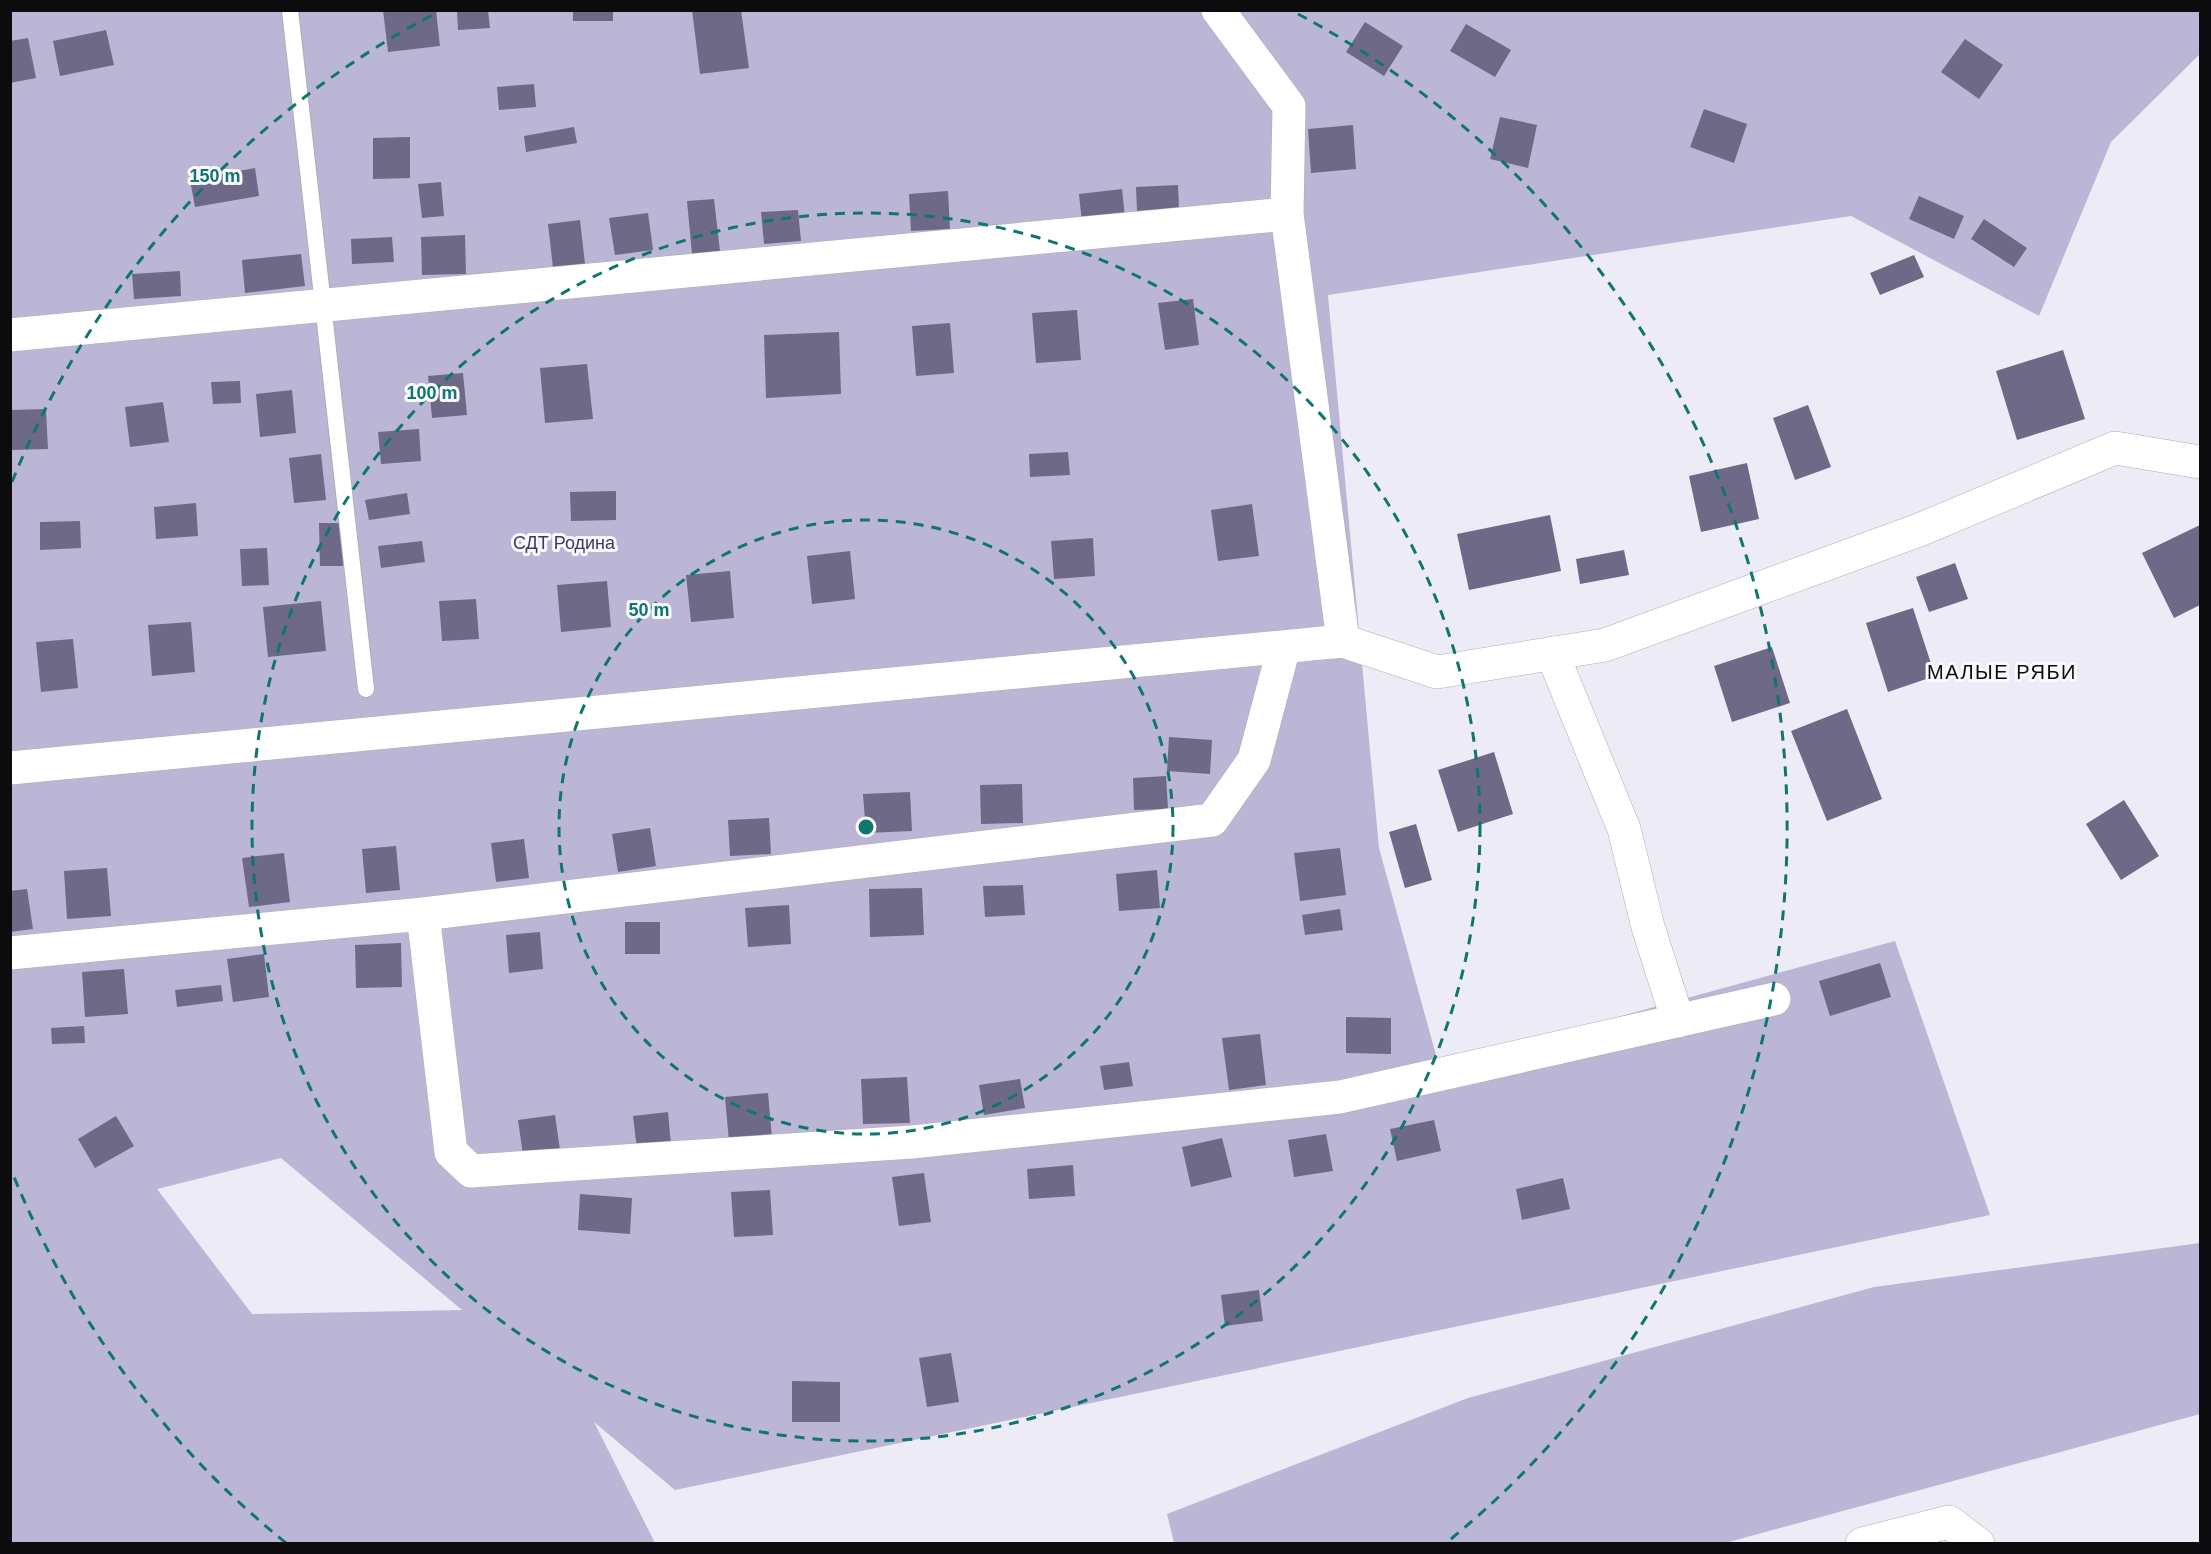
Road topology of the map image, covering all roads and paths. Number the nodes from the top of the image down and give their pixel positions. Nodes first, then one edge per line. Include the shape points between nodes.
1 (290, 10) edge
2 (1218, 10) edge
3 (1287, 214) junction
4 (323, 305) junction
5 (10, 334) edge
6 (2200, 462) edge
7 (1343, 641) junction
8 (1284, 647) junction
9 (1552, 653) junction
10 (366, 689) dead end
11 (10, 768) edge
12 (423, 914) junction
13 (10, 953) edge
14 (1774, 999) dead end
15 (1678, 1021) junction
16 (1862, 1544) edge
17 (1978, 1544) edge

1 - 4 lane
2 - 3 street via 1289,106
3 - 4 street
3 - 7 street
4 - 5 street
4 - 10 lane
6 - 9 street via 2115,448 1919,530 1605,645
7 - 8 street
7 - 9 street via 1437,672
8 - 11 street
8 - 12 street via 1254,760 1212,820
9 - 15 street via 1624,829 1648,927
12 - 13 street
12 - 15 street via 451,1152 471,1171 912,1142 1340,1097
14 - 15 street
16 - 17 street via 1949,1522

